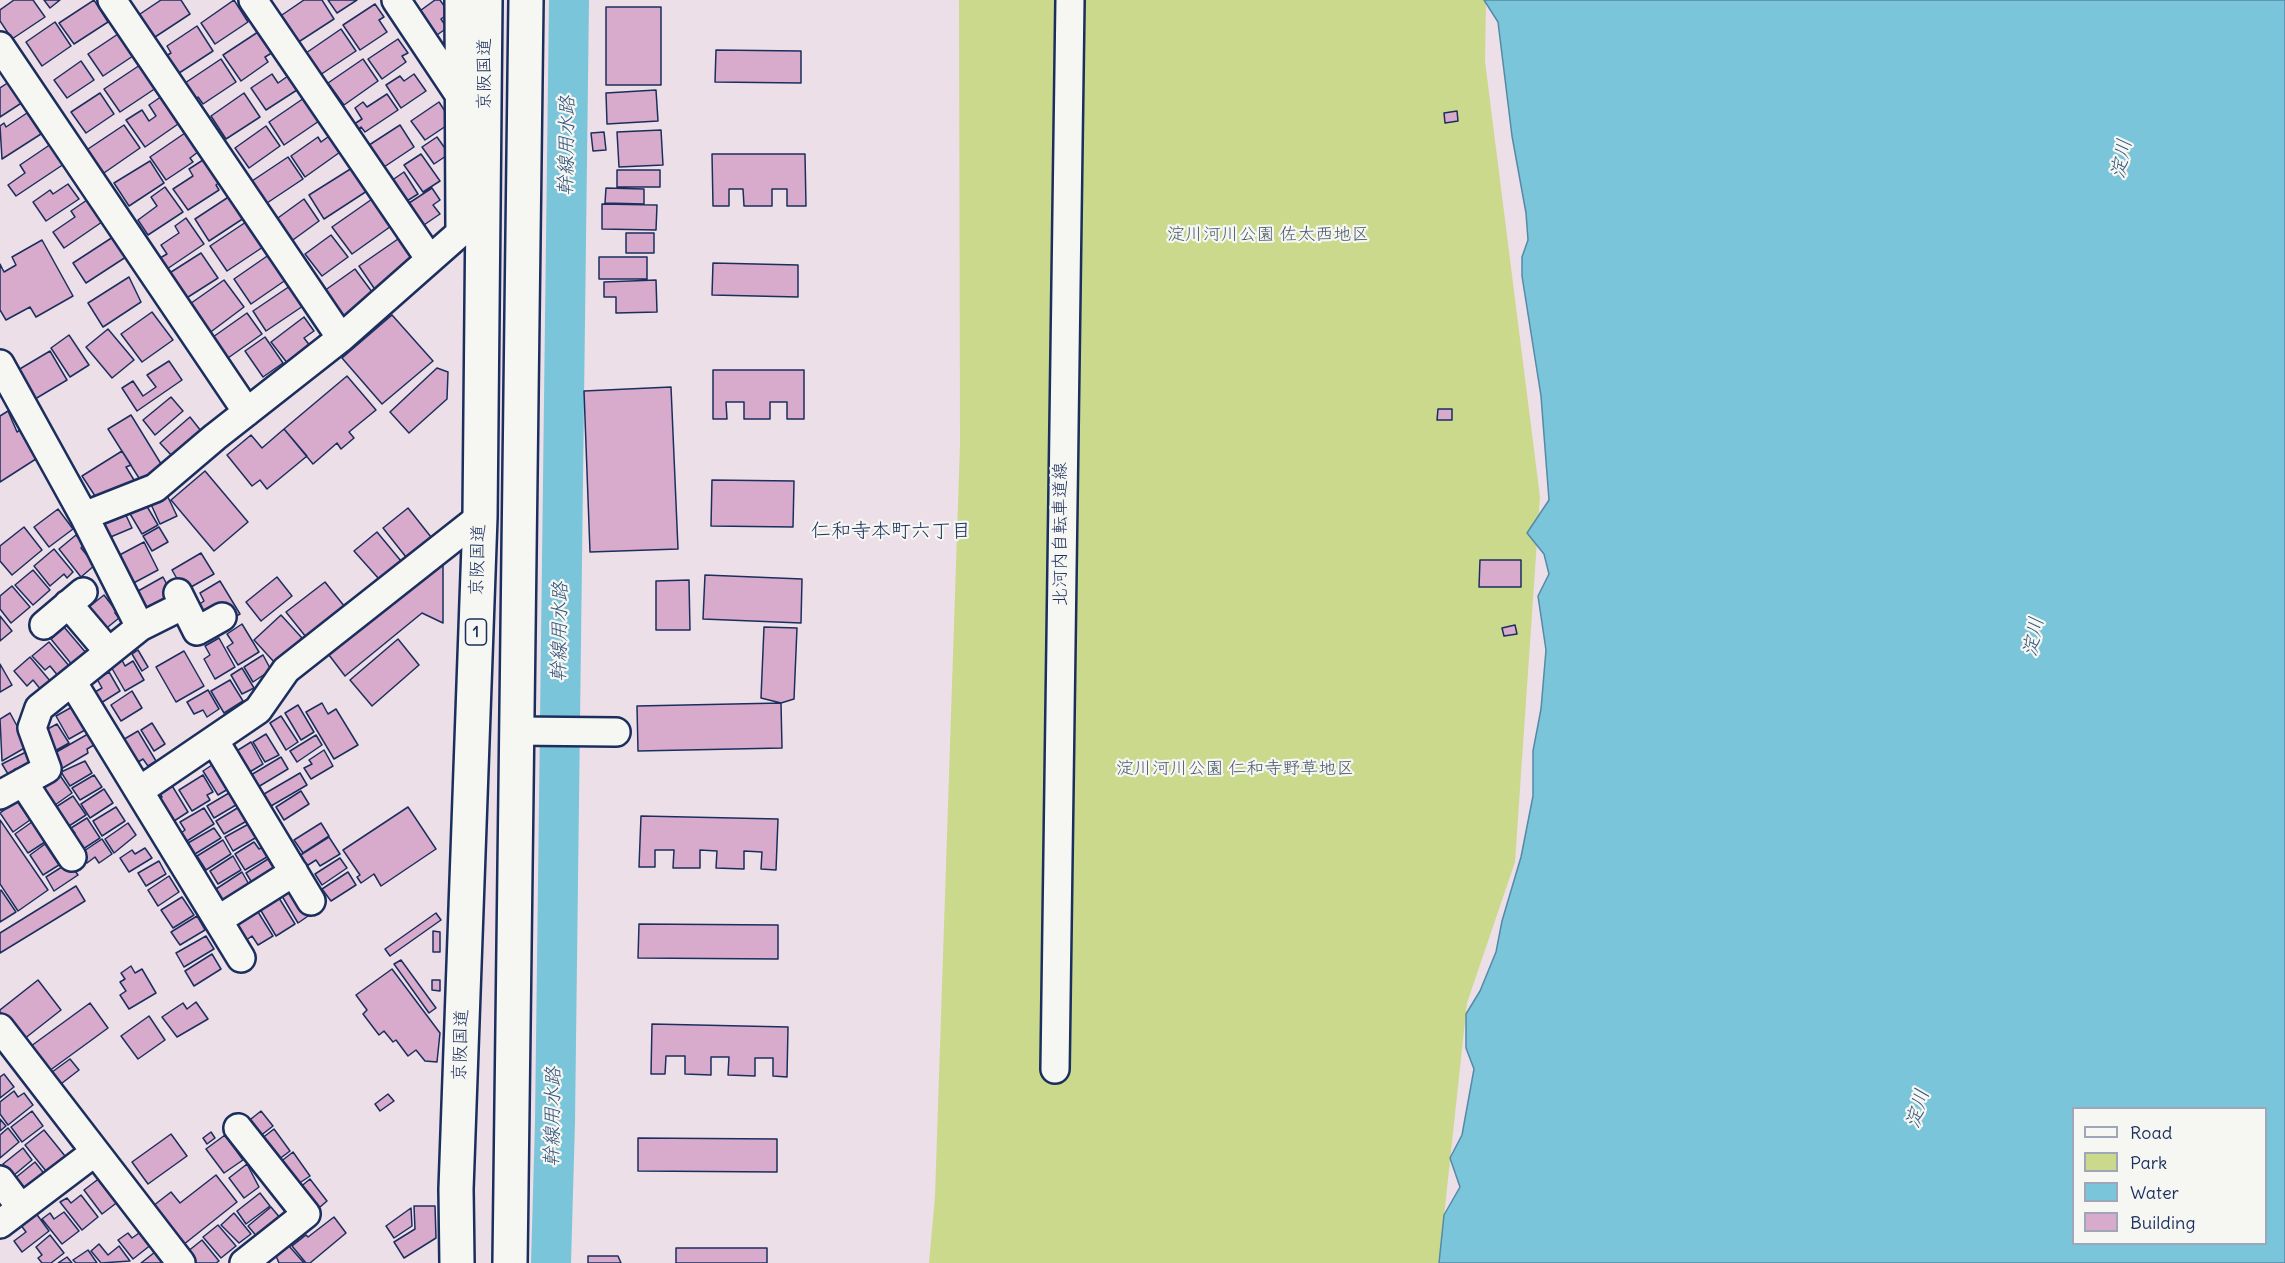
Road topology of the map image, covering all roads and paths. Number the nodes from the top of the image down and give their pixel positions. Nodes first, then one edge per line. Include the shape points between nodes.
1 (112, 0) edge
2 (253, 0) edge
3 (396, 0) edge
4 (459, 0) edge
5 (485, 0) edge
6 (526, 0) edge
7 (1070, 0) edge
8 (0, 46) edge
9 (458, 93) junction
10 (472, 229) junction
11 (429, 258) junction
12 (341, 338) junction
13 (0, 364) edge
14 (248, 412) junction
15 (84, 516) junction
16 (480, 517) junction
17 (222, 616) dead end
18 (44, 625) dead end
19 (140, 627) junction
20 (107, 650) junction
21 (73, 683) junction
22 (515, 731) junction
23 (616, 732) dead end
24 (214, 740) junction
25 (12, 788) edge
26 (139, 791) junction
27 (72, 856) dead end
28 (294, 872) junction
29 (311, 901) dead end
30 (218, 920) junction
31 (241, 958) dead end
32 (0, 1028) edge
33 (1055, 1069) dead end
34 (238, 1128) dead end
35 (95, 1152) junction
36 (0, 1180) edge
37 (10, 1216) edge
38 (181, 1263) edge
39 (244, 1263) edge
40 (457, 1263) edge
41 (510, 1263) edge

1 - 12 street
2 - 11 street
3 - 9 street
4 - 9 street
5 - 10 highway, 京阪国道 / 1
6 - 22 highway
7 - 33 street, 北河内自転車道線
8 - 14 street
9 - 10 street
10 - 11 street
10 - 16 highway, 京阪国道 / 1
11 - 12 street
12 - 14 street
13 - 15 street
14 - 15 street via 155,488
15 - 19 street
16 - 24 street via 286,670 258,710
16 - 40 highway, 京阪国道 / 1 via 456,1189
17 - 19 street via 198,630 181,599
18 - 20 street via 76,598
19 - 20 street
20 - 21 street
21 - 25 street via 39,708 32,728 47,769
21 - 26 street
22 - 23 street
22 - 41 highway
24 - 26 street
24 - 28 street
25 - 27 street
26 - 30 street
28 - 29 street
28 - 30 street
30 - 31 street
32 - 35 street
34 - 39 street via 306,1214
35 - 37 street
35 - 38 street
36 - 37 street

